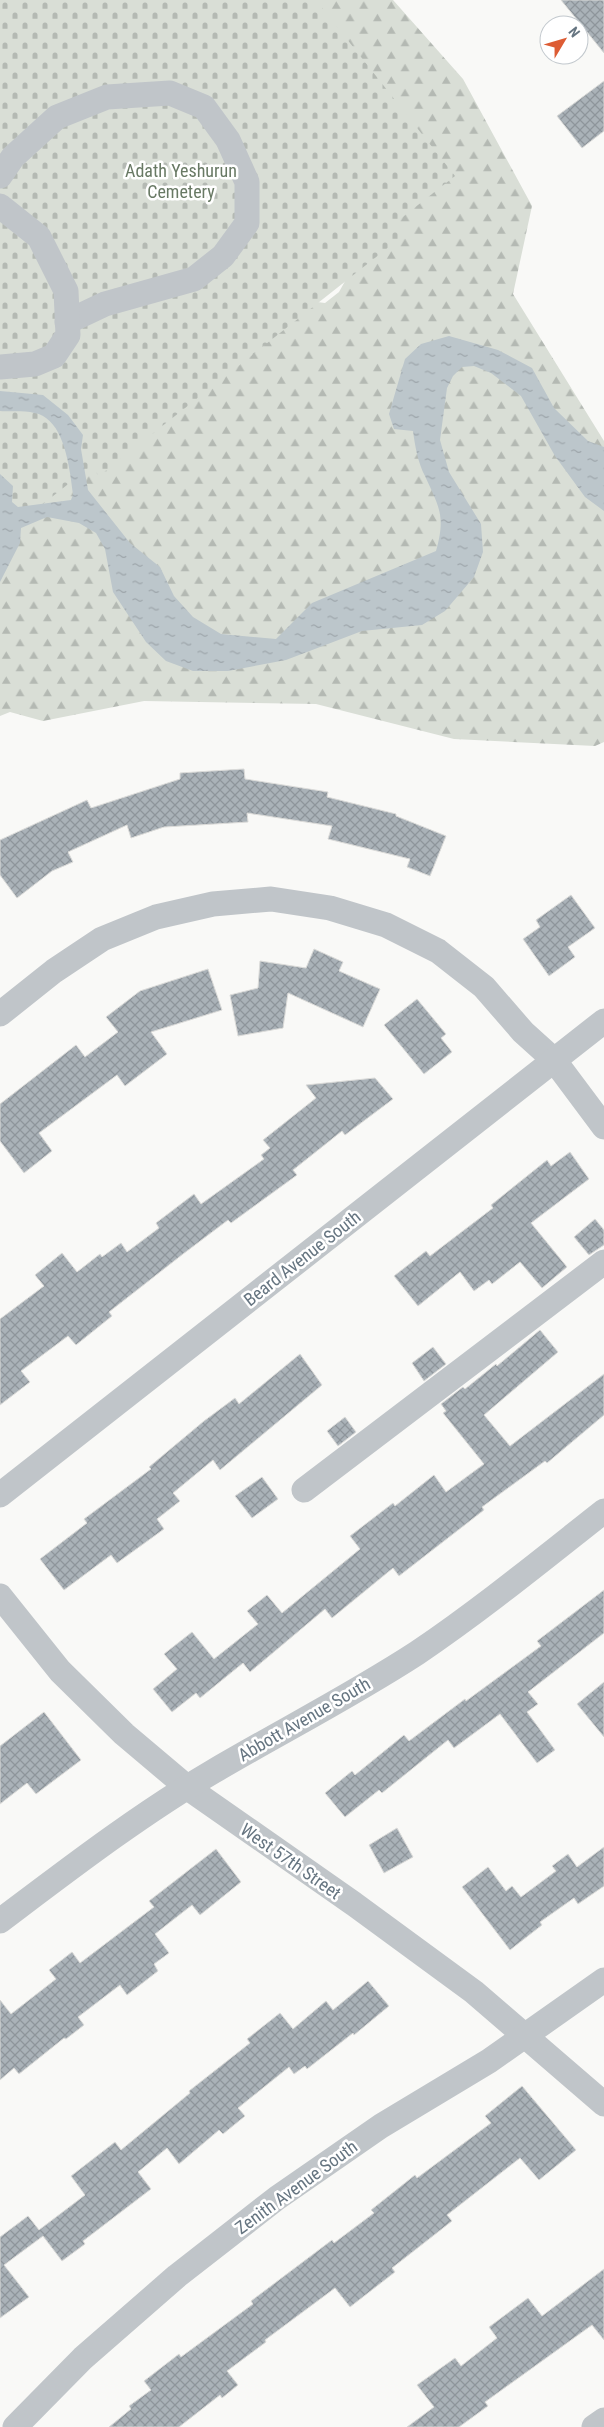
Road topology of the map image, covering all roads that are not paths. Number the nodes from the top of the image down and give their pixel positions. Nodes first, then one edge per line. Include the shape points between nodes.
1 (0, 176) edge
2 (0, 206) edge
3 (68, 322) junction
4 (0, 367) edge
5 (0, 1014) edge
6 (604, 1021) edge
7 (554, 1060) junction
8 (604, 1127) edge
9 (604, 1262) edge
10 (304, 1490) dead end
11 (0, 1495) edge
12 (604, 1511) edge
13 (0, 1596) edge
14 (188, 1788) junction
15 (0, 1921) edge
16 (604, 1980) edge
17 (525, 2036) junction
18 (604, 2104) edge
19 (604, 2420) edge
20 (15, 2427) edge
21 (594, 2427) edge

1 - 3 street via 13,157 57,117 107,97 170,93 204,107 228,140 246,182 247,222 223,256 194,278 105,304
2 - 3 street via 39,237 66,291
3 - 4 street via 68,335 54,356 35,364
5 - 7 street via 54,971 102,939 156,917 214,904 271,900 330,908 386,925 438,951 484,987 523,1032
6 - 7 street, Beard Avenue South
7 - 8 street
7 - 11 street, Beard Avenue South
9 - 10 street
12 - 14 street, Abbott Avenue South via 488,1602 416,1653 340,1701
13 - 14 street, West 57th Street via 60,1671 124,1734
14 - 15 street, Abbott Avenue South via 92,1852
14 - 17 street, West 57th Street via 474,1992
16 - 17 street, Zenith Avenue South
17 - 18 street, West 57th Street
17 - 20 street, Zenith Avenue South via 381,2126 277,2198 163,2288 83,2358
19 - 21 street

